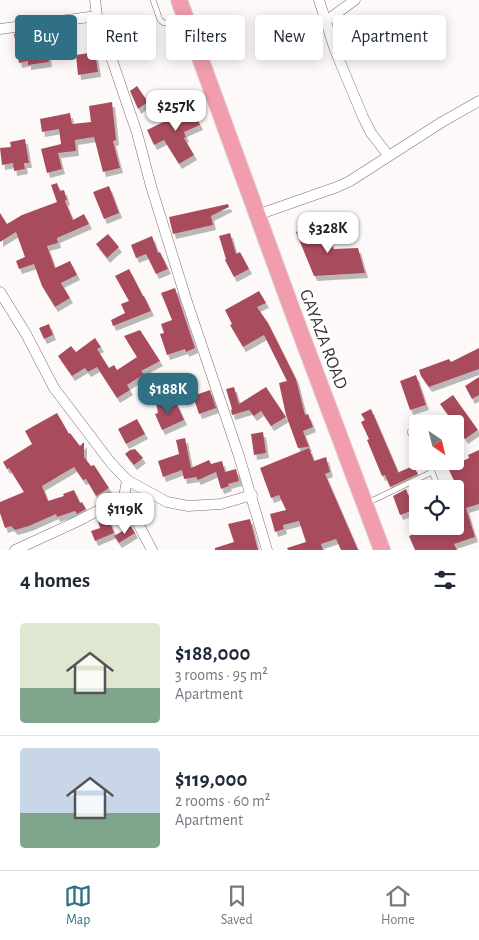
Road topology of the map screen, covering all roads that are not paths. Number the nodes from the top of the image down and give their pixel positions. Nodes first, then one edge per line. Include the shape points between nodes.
1 (95, 0) edge
2 (153, 0) edge
3 (178, 0) edge
4 (320, 0) edge
5 (355, 0) edge
6 (97, 15) edge
7 (184, 15) edge
8 (87, 17) edge
9 (326, 21) junction
10 (166, 23) edge
11 (0, 29) edge
12 (112, 60) edge
13 (201, 60) edge
14 (479, 101) edge
15 (388, 155) junction
16 (257, 215) junction
17 (0, 292) edge
18 (432, 472) joint
19 (126, 480) junction
20 (435, 480) edge
21 (252, 496) junction
22 (124, 497) junction
23 (365, 504) junction
24 (15, 550) edge
25 (152, 550) edge
26 (267, 550) edge
27 (382, 550) edge

1 - 6 street
2 - 10 lane via 160,20
3 - 7 main road, GAYAZA ROAD
4 - 9 street
5 - 9 street
8 - 11 street
9 - 15 street via 363,117
12 - 21 street via 186,299
13 - 16 main road, GAYAZA ROAD
14 - 15 street
15 - 16 street via 337,188
16 - 23 main road, GAYAZA ROAD
17 - 19 street via 54,388
18 - 20 lane
18 - 23 lane
19 - 21 street via 166,502 188,506 221,504
19 - 22 street
21 - 26 street
22 - 24 street
22 - 25 street
23 - 27 main road, GAYAZA ROAD

